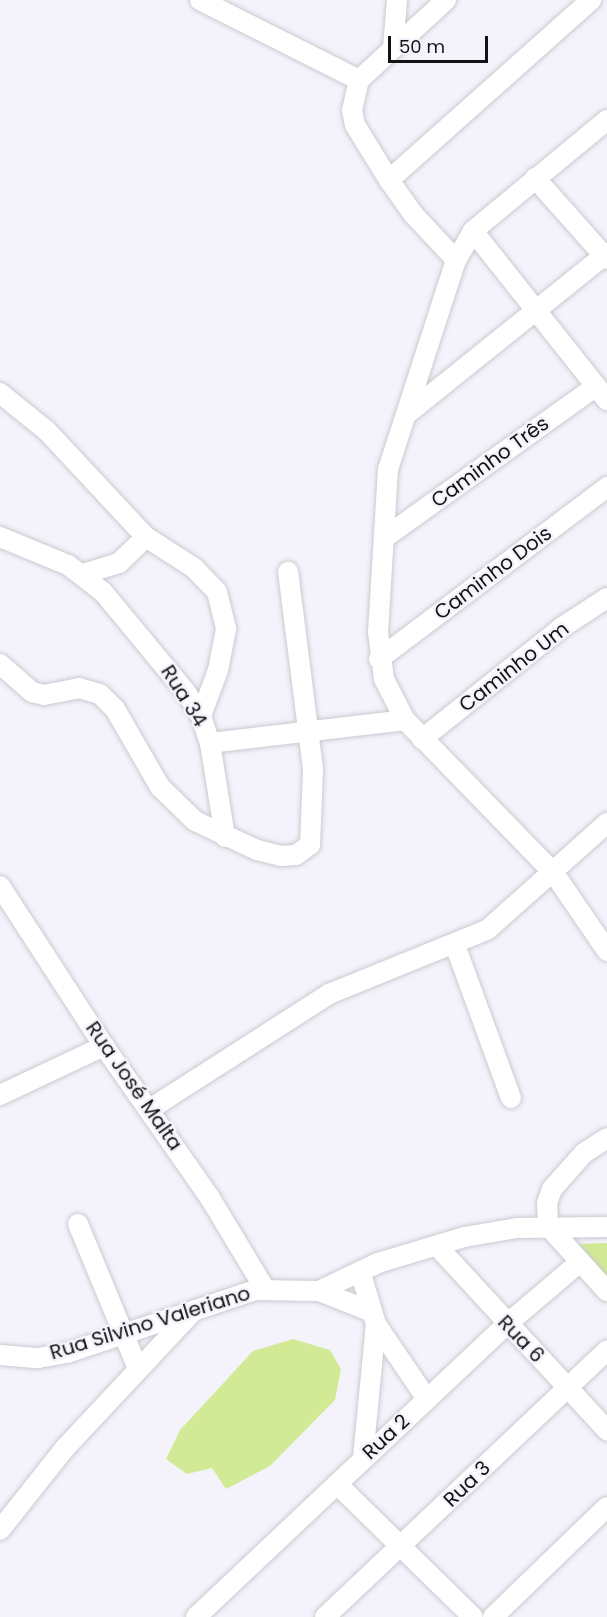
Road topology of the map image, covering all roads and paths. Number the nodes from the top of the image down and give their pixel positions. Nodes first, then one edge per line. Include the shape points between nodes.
1 (200, 0) edge
2 (398, 0) edge
3 (446, 0) edge
4 (591, 0) edge
5 (393, 47) junction
6 (359, 80) junction
7 (607, 120) edge
8 (535, 178) junction
9 (388, 180) junction
10 (473, 231) junction
11 (606, 256) edge
12 (456, 260) junction
13 (537, 313) junction
14 (0, 393) edge
15 (602, 393) edge
16 (407, 414) junction
17 (607, 487) edge
18 (0, 537) edge
19 (146, 537) junction
20 (384, 538) junction
21 (288, 572) dead end
22 (83, 574) junction
23 (607, 598) edge
24 (379, 659) junction
25 (0, 664) edge
26 (201, 716) junction
27 (405, 720) junction
28 (309, 731) junction
29 (422, 739) junction
30 (210, 743) junction
31 (607, 823) edge
32 (225, 837) junction
33 (553, 872) junction
34 (0, 886) edge
35 (455, 945) junction
36 (607, 951) edge
37 (104, 1046) junction
38 (0, 1095) edge
39 (511, 1098) dead end
40 (150, 1109) junction
41 (607, 1138) edge
42 (78, 1224) dead end
43 (548, 1226) junction
44 (607, 1227) edge
45 (436, 1246) junction
46 (580, 1262) junction
47 (360, 1271) junction
48 (265, 1288) junction
49 (319, 1291) junction
50 (607, 1291) edge
51 (195, 1310) junction
52 (373, 1317) junction
53 (506, 1325) junction
54 (122, 1333) junction
55 (607, 1350) edge
56 (0, 1355) edge
57 (138, 1369) junction
58 (568, 1387) junction
59 (427, 1399) junction
60 (607, 1430) edge
61 (363, 1458) junction
62 (337, 1484) junction
63 (607, 1507) edge
64 (0, 1530) edge
65 (401, 1547) junction
66 (346, 1610) edge
67 (196, 1617) edge
68 (325, 1617) edge
69 (472, 1617) edge
70 (493, 1617) edge

1 - 6 street
2 - 5 street
3 - 5 street
4 - 9 street
5 - 6 street
6 - 9 street via 353,98 356,125
7 - 8 street
8 - 10 street
8 - 11 street
9 - 12 street
10 - 12 street
10 - 13 street
11 - 13 street
12 - 16 street
13 - 15 street
13 - 16 street
14 - 19 street via 47,431
15 - 20 street, Caminho Três
16 - 20 street via 388,469
17 - 24 street, Caminho Dois
18 - 22 street, Rua 34
19 - 22 street via 119,562
19 - 26 street via 194,568 221,602 226,629 224,645
20 - 24 street
21 - 28 street
22 - 26 street, Rua 34 via 137,628
23 - 29 street, Caminho Um via 561,628
24 - 27 street via 390,693
25 - 32 street via 38,693 56,695 90,690 109,700 174,804
26 - 30 street, Rua 34
27 - 28 street, Rua 34
27 - 29 street
28 - 30 street, Rua 34
28 - 32 street via 313,799 307,849 291,856 271,854
29 - 33 street
30 - 32 street
31 - 33 street
33 - 35 street via 499,921
33 - 36 street
34 - 37 street, Rua José Malta
35 - 39 street
35 - 40 street via 381,970 329,994
37 - 38 street
37 - 40 street, Rua José Malta
40 - 48 street, Rua José Malta
41 - 43 street via 584,1153 552,1189 547,1203
42 - 54 street
43 - 44 street
43 - 45 street via 493,1232
43 - 46 street
45 - 47 street
45 - 53 street, Rua 6
46 - 50 street
46 - 53 street, Rua 2
47 - 49 street
47 - 52 street
48 - 49 street
48 - 51 street, Rua Silvino Valeriano
49 - 52 street
51 - 54 street, Rua Silvino Valeriano
51 - 57 street
52 - 59 street
52 - 61 street
53 - 58 street, Rua 6
53 - 59 street, Rua 2
54 - 56 street, Rua Silvino Valeriano via 50,1356
54 - 57 street
55 - 58 street, Rua 3
57 - 64 street via 65,1448
58 - 60 street, Rua 6
58 - 65 street, Rua 3
59 - 61 street, Rua 2
61 - 62 street, Rua 2
62 - 65 street
62 - 67 street, Rua 2
63 - 70 street
65 - 66 street, Rua 3
65 - 69 street
66 - 68 street, Rua 3

